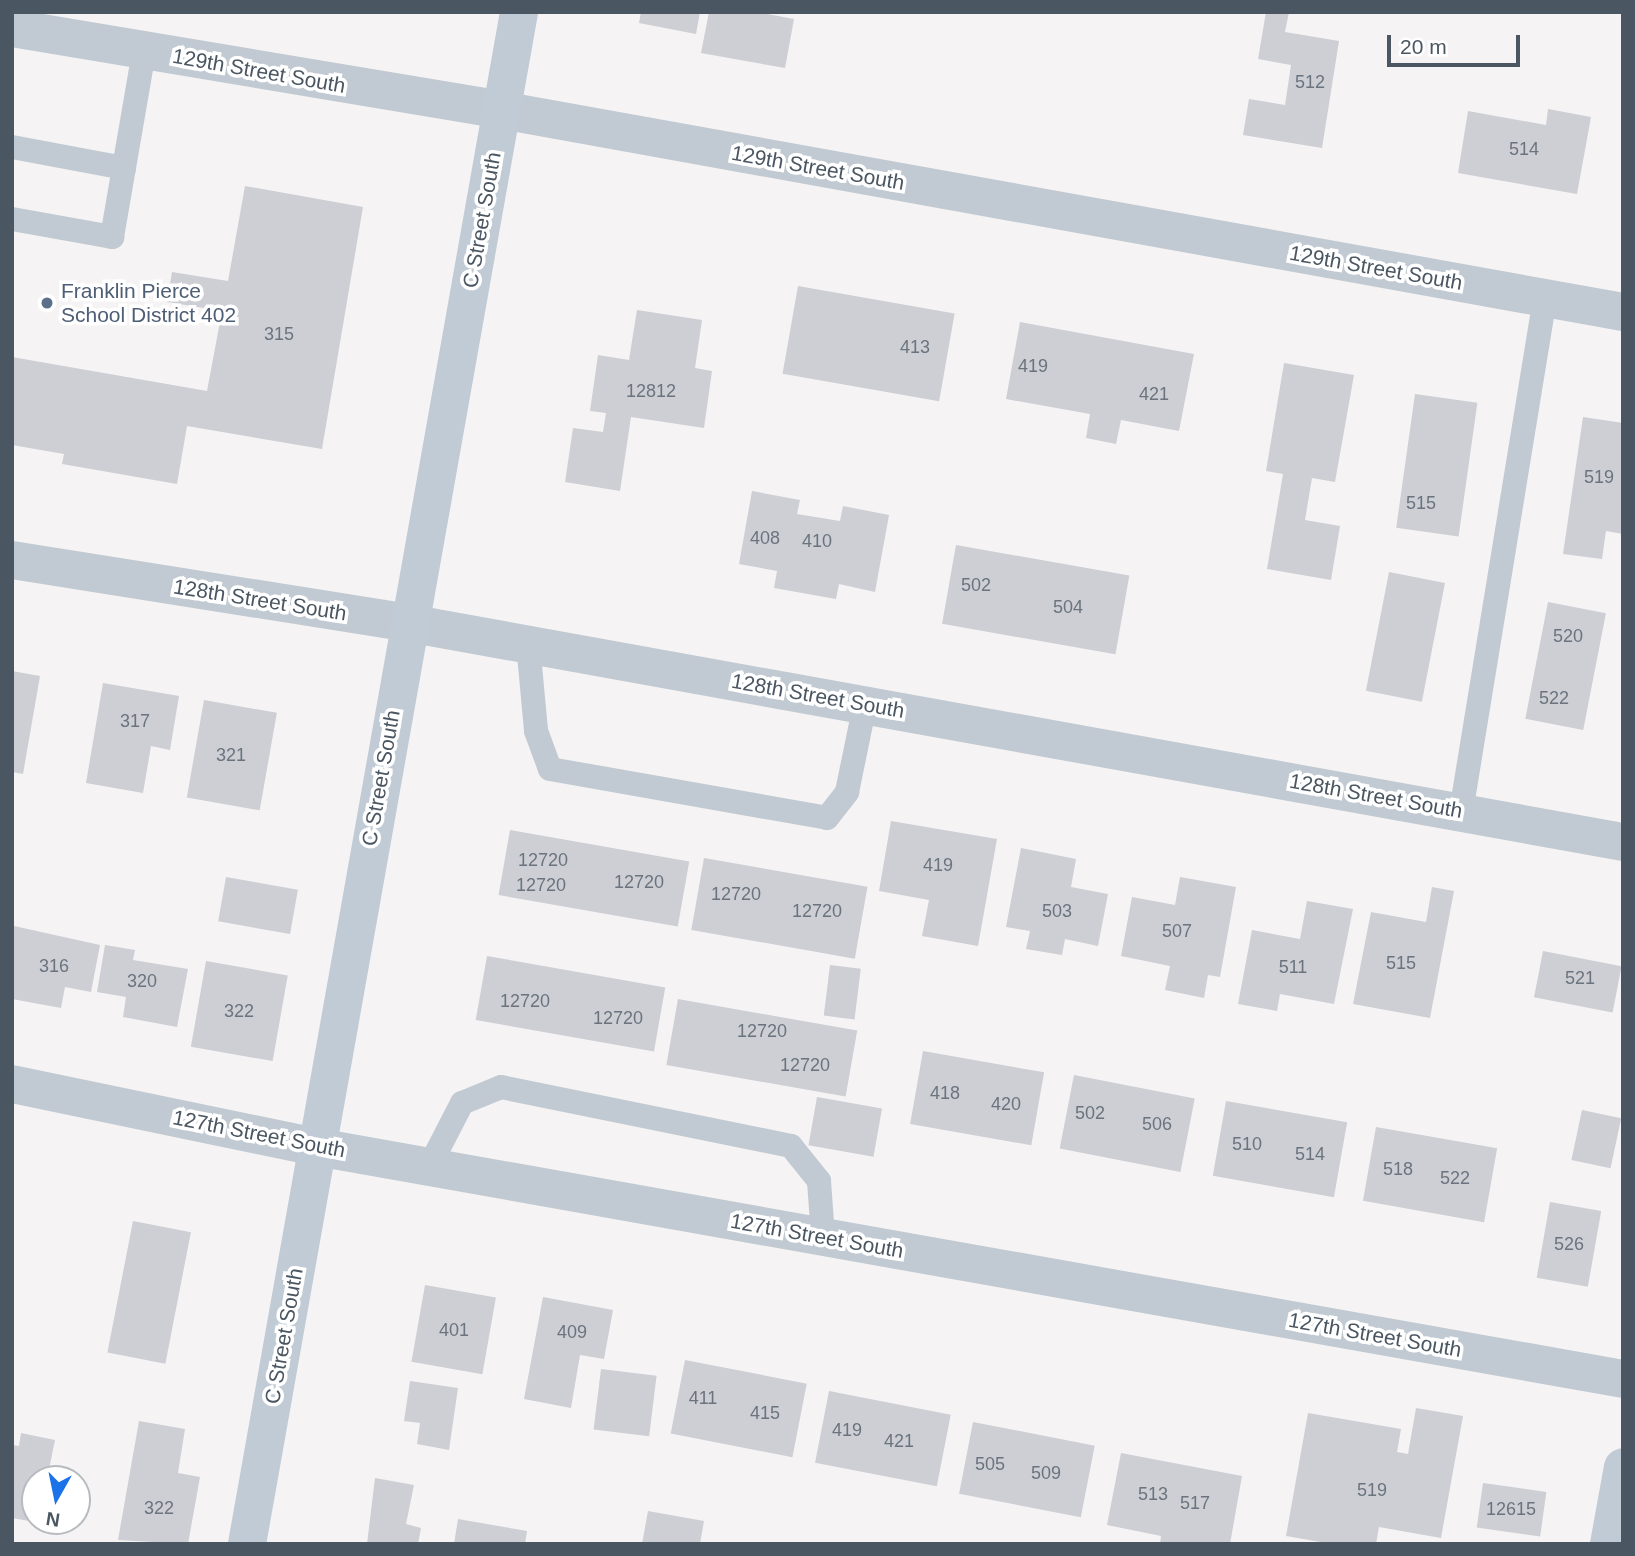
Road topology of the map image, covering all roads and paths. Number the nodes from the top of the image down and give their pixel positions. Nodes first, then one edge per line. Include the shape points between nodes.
1 (519, 12) edge
2 (12, 28) edge
3 (144, 51) junction
4 (502, 110) junction
5 (12, 147) edge
6 (124, 167) junction
7 (12, 219) edge
8 (1545, 298) junction
9 (1623, 312) edge
10 (12, 561) edge
11 (408, 623) junction
12 (528, 645) junction
13 (864, 705) junction
14 (1461, 812) junction
15 (1623, 842) edge
16 (12, 1084) edge
17 (317, 1147) junction
18 (429, 1167) junction
19 (823, 1237) junction
20 (1623, 1379) edge
21 (1623, 1467) edge
22 (247, 1544) edge
23 (1609, 1544) edge

1 - 4 street, C Street South
2 - 3 street, 129th Street South
3 - 4 street, 129th Street South
3 - 6 lane
4 - 8 street, 129th Street South
4 - 11 street, C Street South
5 - 6 lane
6 - 7 lane via 112,237
8 - 9 street, 129th Street South
8 - 14 lane
10 - 11 street, 128th Street South
11 - 12 street, 128th Street South
11 - 17 street, C Street South
12 - 13 street, 128th Street South
12 - 13 lane via 536,731 550,769 813,816 827,818 846,792
13 - 14 street, 128th Street South
14 - 15 street, 128th Street South
16 - 17 street, 127th Street South
17 - 18 street, 127th Street South
17 - 22 street, C Street South
18 - 19 street, 127th Street South
18 - 19 lane via 462,1103 501,1087 791,1146 819,1181
19 - 20 street, 127th Street South
21 - 23 street

